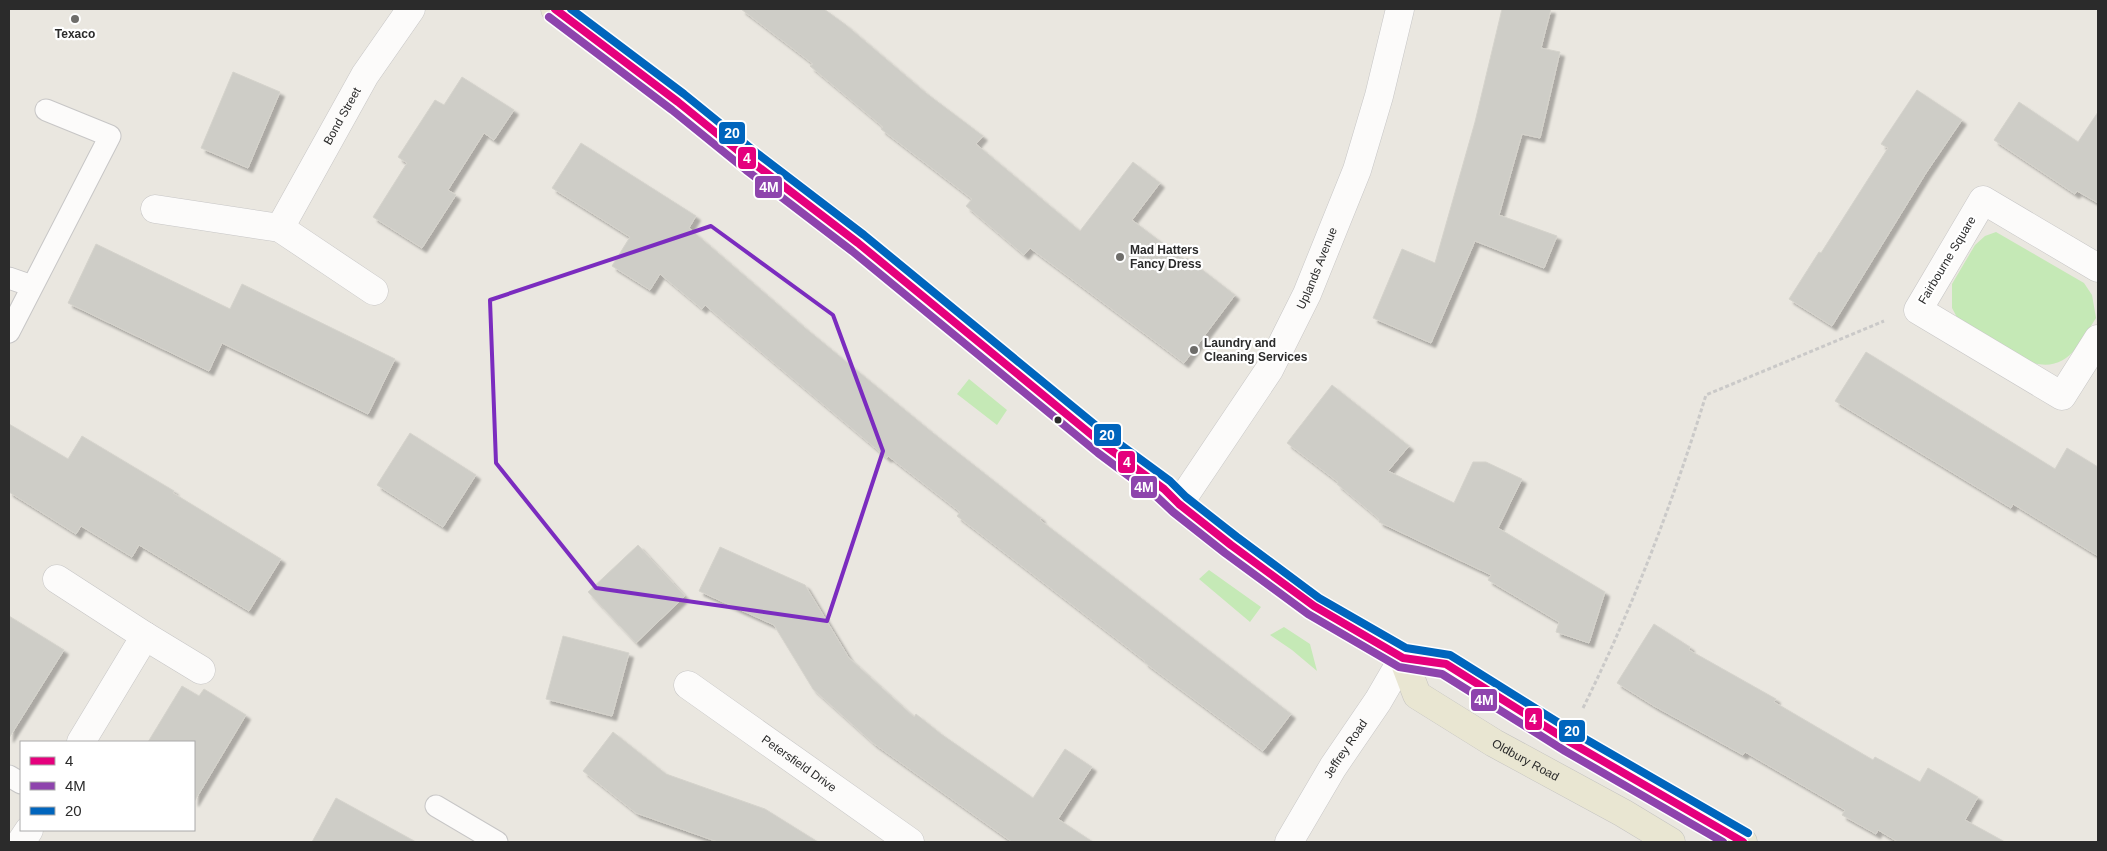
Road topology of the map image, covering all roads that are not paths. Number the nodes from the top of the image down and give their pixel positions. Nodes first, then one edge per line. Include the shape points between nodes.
1 (411, 9) edge
2 (555, 9) edge
3 (1400, 9) edge
4 (46, 110) dead end
5 (155, 209) dead end
6 (280, 228) junction
7 (2098, 268) edge
8 (9, 278) edge
9 (32, 286) junction
10 (374, 291) dead end
11 (9, 332) edge
12 (2097, 343) edge
13 (1179, 504) junction
14 (57, 579) dead end
15 (144, 636) junction
16 (1403, 658) junction
17 (202, 670) dead end
18 (688, 685) dead end
19 (82, 741) edge
20 (9, 776) edge
21 (20, 782) edge
22 (436, 806) dead end
23 (28, 831) edge
24 (21, 842) edge
25 (497, 842) edge
26 (910, 842) edge
27 (1289, 842) edge
28 (1671, 842) edge
29 (1743, 842) edge

1 - 6 street, Bond Street via 365,75
2 - 13 main road via 858,243
3 - 13 street, Uplands Avenue via 1357,170 1307,294 1269,370
4 - 9 lane via 110,136
5 - 6 street
6 - 10 street
7 - 12 street, Fairbourne Square via 1983,200 1918,310 2062,396
8 - 9 lane
9 - 11 lane
13 - 16 main road via 1314,606
14 - 15 street
15 - 17 street
15 - 19 street
16 - 27 street, Jeffrey Road
16 - 28 main road, Oldbury Road via 1417,695 1494,743
16 - 29 main road via 1446,664 1565,739
18 - 26 street, Petersfield Drive
20 - 21 lane
22 - 25 lane
23 - 24 street

